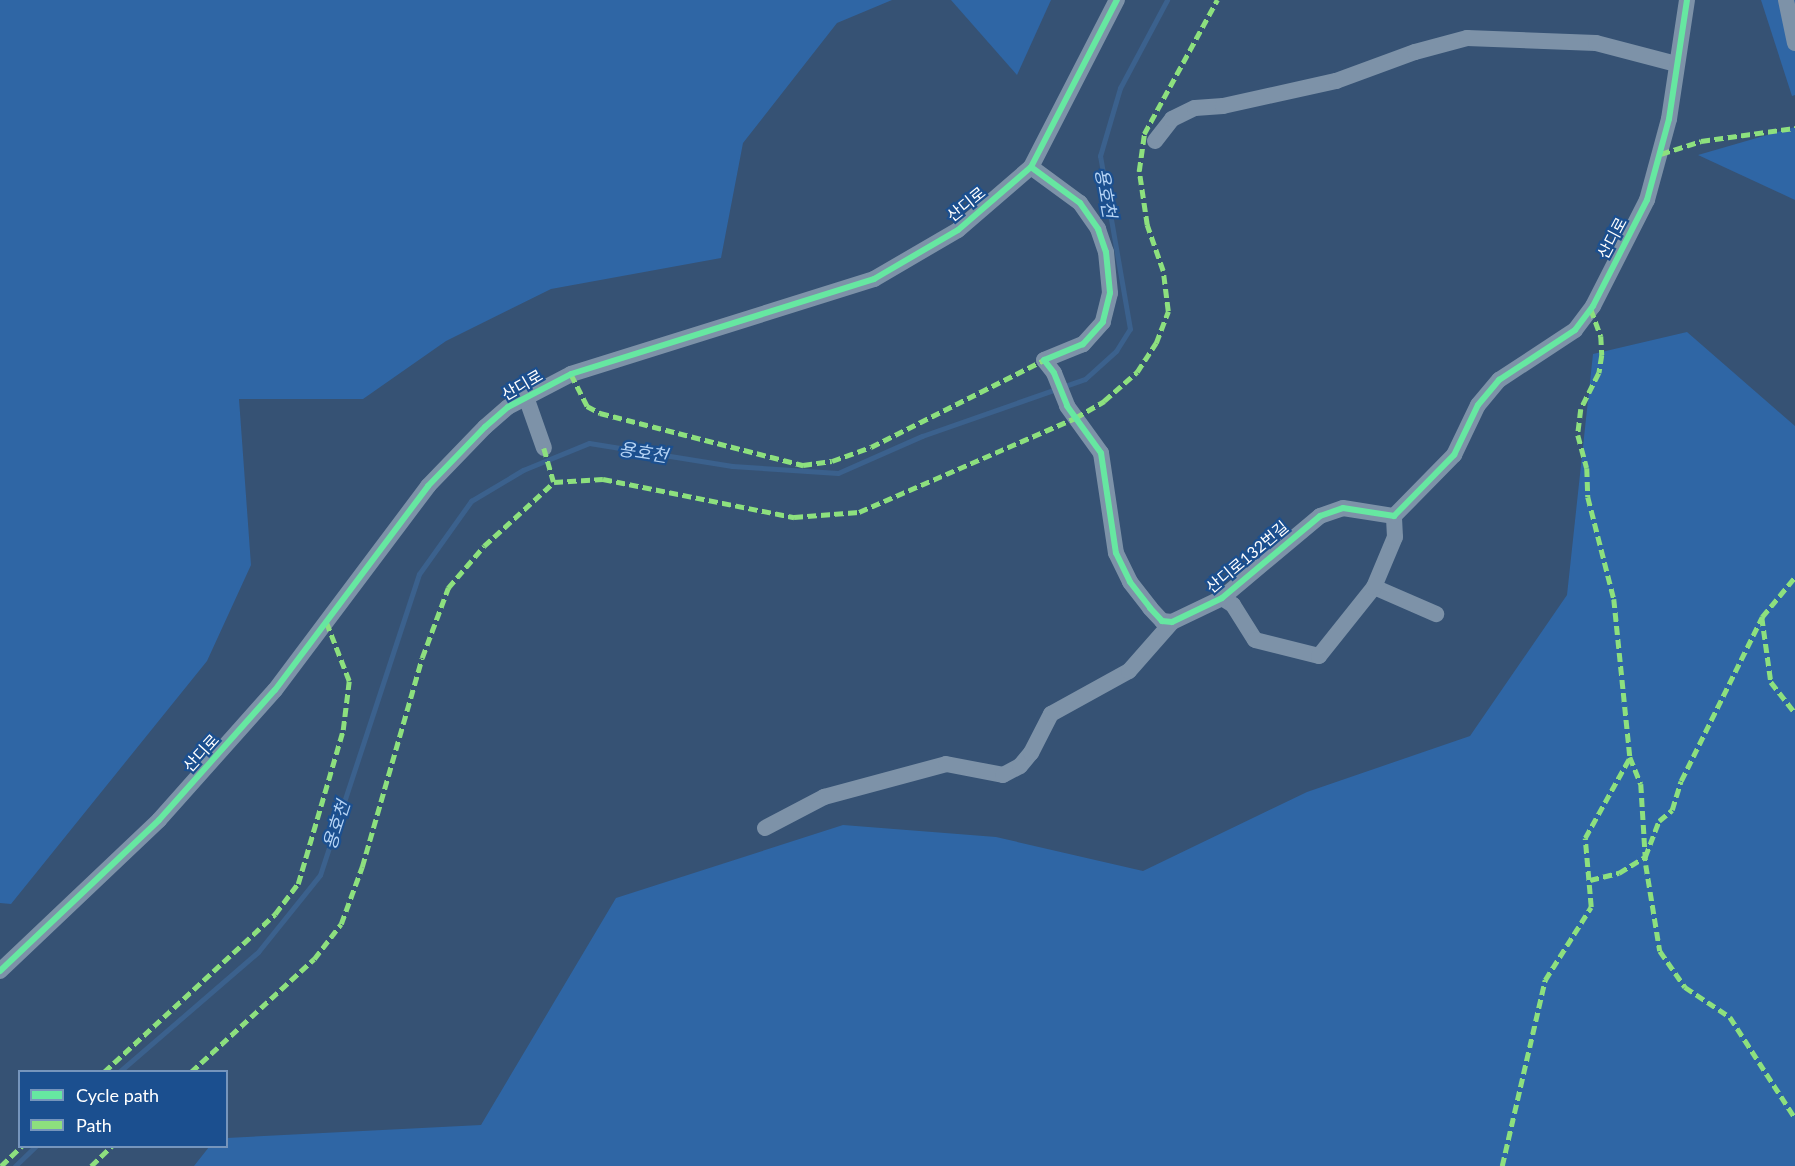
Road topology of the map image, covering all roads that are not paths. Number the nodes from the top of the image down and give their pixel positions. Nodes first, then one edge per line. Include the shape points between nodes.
1 (1117, 0) edge
2 (1687, 0) edge
3 (1786, 0) edge
4 (1795, 43) edge
5 (1676, 64) junction
6 (1155, 141) dead end
7 (1031, 167) junction
8 (526, 397) junction
9 (544, 448) dead end
10 (1394, 516) junction
11 (1374, 587) junction
12 (1222, 598) junction
13 (1436, 614) dead end
14 (1172, 622) junction
15 (765, 828) dead end
16 (0, 971) edge

1 - 7 street, 산디로
2 - 5 street, 산디로
3 - 4 street
5 - 6 street via 1596,43 1467,39 1415,52 1336,81 1223,106 1195,108 1172,119
5 - 10 street, 산디로 via 1669,119 1647,200 1593,306 1559,343 1499,380 1478,405 1454,455
7 - 8 street, 산디로 via 965,224 874,279 571,374
7 - 14 street via 1080,203 1098,229 1106,252 1110,293 1103,322 1083,344 1044,360 1054,373 1067,406 1101,453 1116,553 1130,582 1162,621
8 - 9 street
8 - 16 street, 산디로 via 484,427 428,486 275,690 159,820
10 - 11 street, 산디로132번길 via 1395,537
10 - 12 street, 산디로132번길 via 1343,508 1320,516
11 - 12 street, 산디로132번길 via 1362,608 1319,656 1255,640 1233,605
11 - 13 street
12 - 14 street, 산디로132번길
14 - 15 street via 1129,671 1051,714 1031,753 1020,766 1003,776 946,764 824,797

